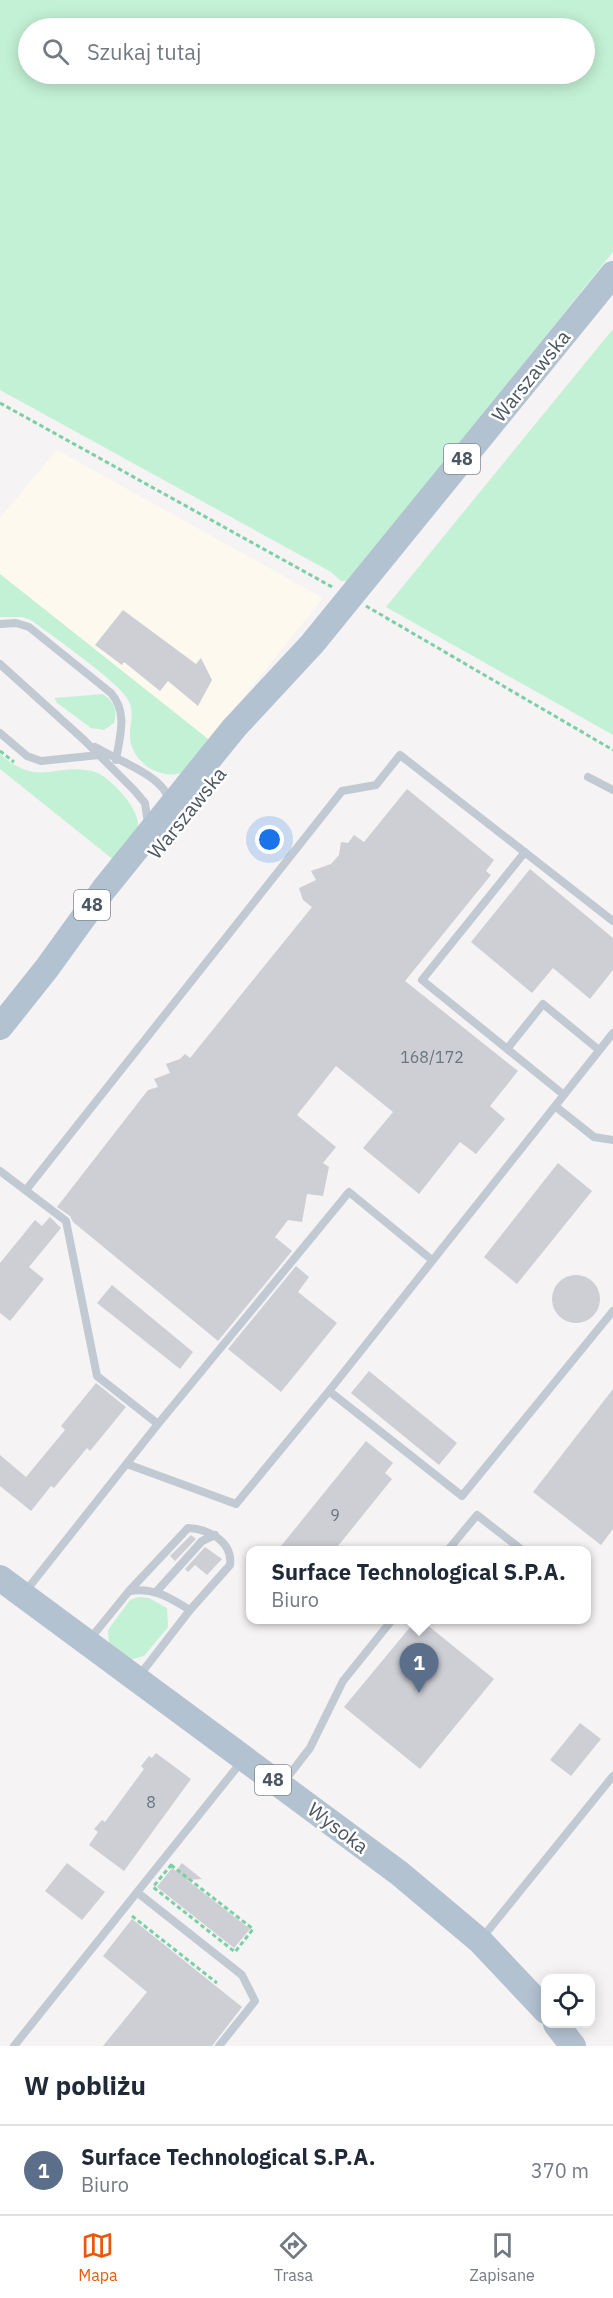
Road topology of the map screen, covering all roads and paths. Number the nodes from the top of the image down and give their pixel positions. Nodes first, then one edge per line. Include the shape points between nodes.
1 (613, 274) edge
2 (0, 403) edge
3 (351, 597) junction
4 (0, 624) edge
5 (0, 664) edge
6 (0, 733) edge
7 (84, 740) junction
8 (613, 750) edge
9 (99, 755) junction
10 (116, 760) junction
11 (588, 777) dead end
12 (160, 784) junction
13 (198, 786) junction
14 (613, 790) edge
15 (158, 805) junction
16 (151, 845) junction
17 (525, 852) junction
18 (613, 921) edge
19 (0, 1027) edge
20 (613, 1033) edge
21 (507, 1049) junction
22 (599, 1050) junction
23 (564, 1095) junction
24 (555, 1106) junction
25 (613, 1140) edge
26 (0, 1171) edge
27 (26, 1190) junction
28 (432, 1260) junction
29 (613, 1311) edge
30 (329, 1391) junction
31 (158, 1424) junction
32 (127, 1464) junction
33 (215, 1535) junction
34 (452, 1546) edge
35 (516, 1546) edge
36 (0, 1578) edge
37 (129, 1591) junction
38 (157, 1591) junction
39 (23, 1594) junction
40 (190, 1610) junction
41 (389, 1624) edge
42 (87, 1642) junction
43 (137, 1679) junction
44 (244, 1758) junction
45 (613, 1776) edge
46 (281, 1786) junction
47 (138, 1893) junction
48 (126, 1923) dead end
49 (480, 1941) junction
50 (235, 1952) joint
51 (217, 1983) dead end
52 (541, 2006) edge
53 (559, 2028) edge
54 (14, 2046) edge
55 (219, 2046) edge
56 (573, 2046) edge

1 - 3 main road, Warszawska / 48
2 - 3 path
3 - 8 path
3 - 13 main road, Warszawska / 48 via 234,728
4 - 10 lane via 29,627 120,703 123,717
5 - 7 lane
6 - 9 lane via 27,756 41,761
7 - 9 lane
7 - 10 lane
9 - 15 lane
10 - 12 lane
11 - 14 lane
12 - 13 lane
12 - 15 lane via 168,794
13 - 15 main road, Warszawska / 48
13 - 16 main road, Warszawska / 48
15 - 16 main road, Warszawska / 48
16 - 19 main road, Warszawska / 48 via 104,889
17 - 18 lane
17 - 21 lane via 422,980
17 - 27 lane via 400,755 376,785 342,791
20 - 22 lane
21 - 22 lane via 543,1004
21 - 23 lane
22 - 23 lane
23 - 24 lane
24 - 25 lane via 594,1137
24 - 28 lane
26 - 27 lane
27 - 31 lane via 66,1221 97,1376
28 - 30 lane
28 - 31 lane via 349,1192
29 - 30 lane via 462,1496
30 - 32 lane via 236,1503
31 - 32 lane
32 - 39 lane
33 - 37 lane via 188,1528
33 - 38 lane via 202,1541
33 - 40 lane via 227,1547 230,1565
34 - 35 lane via 477,1515
36 - 39 main road, Wysoka / 48
37 - 38 lane
37 - 42 lane
38 - 40 lane
39 - 42 main road, Wysoka / 48
40 - 43 lane
41 - 46 lane via 343,1681 310,1748
42 - 43 main road, Wysoka / 48
43 - 44 main road, Wysoka / 48
44 - 46 main road, Wysoka / 48
44 - 47 lane
45 - 49 lane
46 - 49 main road, Wysoka / 48 via 399,1873
47 - 54 lane
47 - 55 lane via 242,1975 255,2001
48 - 51 path via 133,1915
49 - 52 main road, Wysoka / 48
50 - 50 path via 153,1887 171,1865 253,1929
53 - 56 main road

